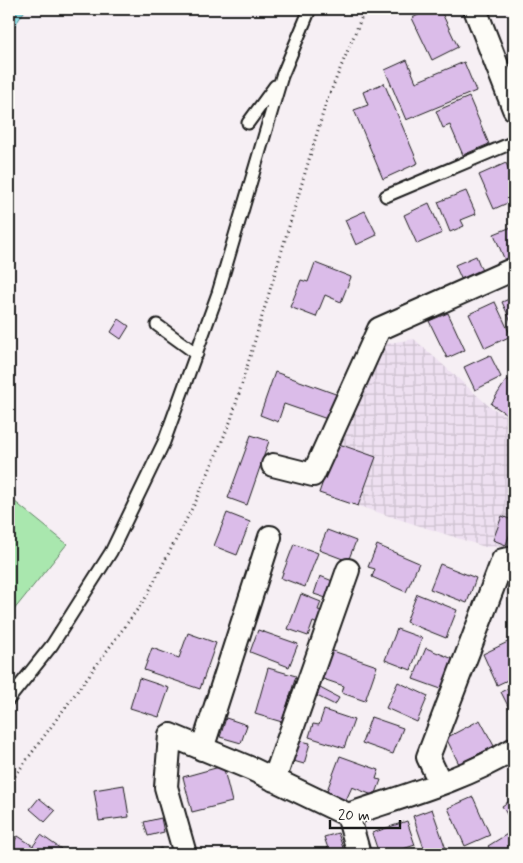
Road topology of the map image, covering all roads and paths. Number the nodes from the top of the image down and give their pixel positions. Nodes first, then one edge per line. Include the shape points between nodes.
1 (310, 9) edge
2 (365, 9) edge
3 (475, 9) edge
4 (282, 76) junction
5 (514, 109) edge
6 (248, 124) dead end
7 (514, 142) edge
8 (386, 196) dead end
9 (514, 269) edge
10 (158, 325) dead end
11 (197, 354) junction
12 (273, 465) dead end
13 (270, 537) dead end
14 (514, 558) edge
15 (348, 570) dead end
16 (9, 699) edge
17 (202, 749) junction
18 (514, 749) edge
19 (274, 780) junction
20 (440, 782) junction
21 (9, 784) edge
22 (348, 815) junction
23 (185, 854) edge
24 (359, 854) edge

1 - 4 lane
2 - 21 path via 326,103 232,420 197,499 145,599
3 - 5 street
4 - 6 lane
4 - 11 lane
7 - 8 lane
9 - 12 street via 379,329 313,475
10 - 11 lane
11 - 16 lane via 164,442 111,552 52,644
13 - 17 street
14 - 20 street via 503,560 428,757
15 - 19 street
17 - 19 street
17 - 23 street via 170,735 166,787
18 - 20 street via 500,758
19 - 22 street
20 - 22 street
22 - 24 street

